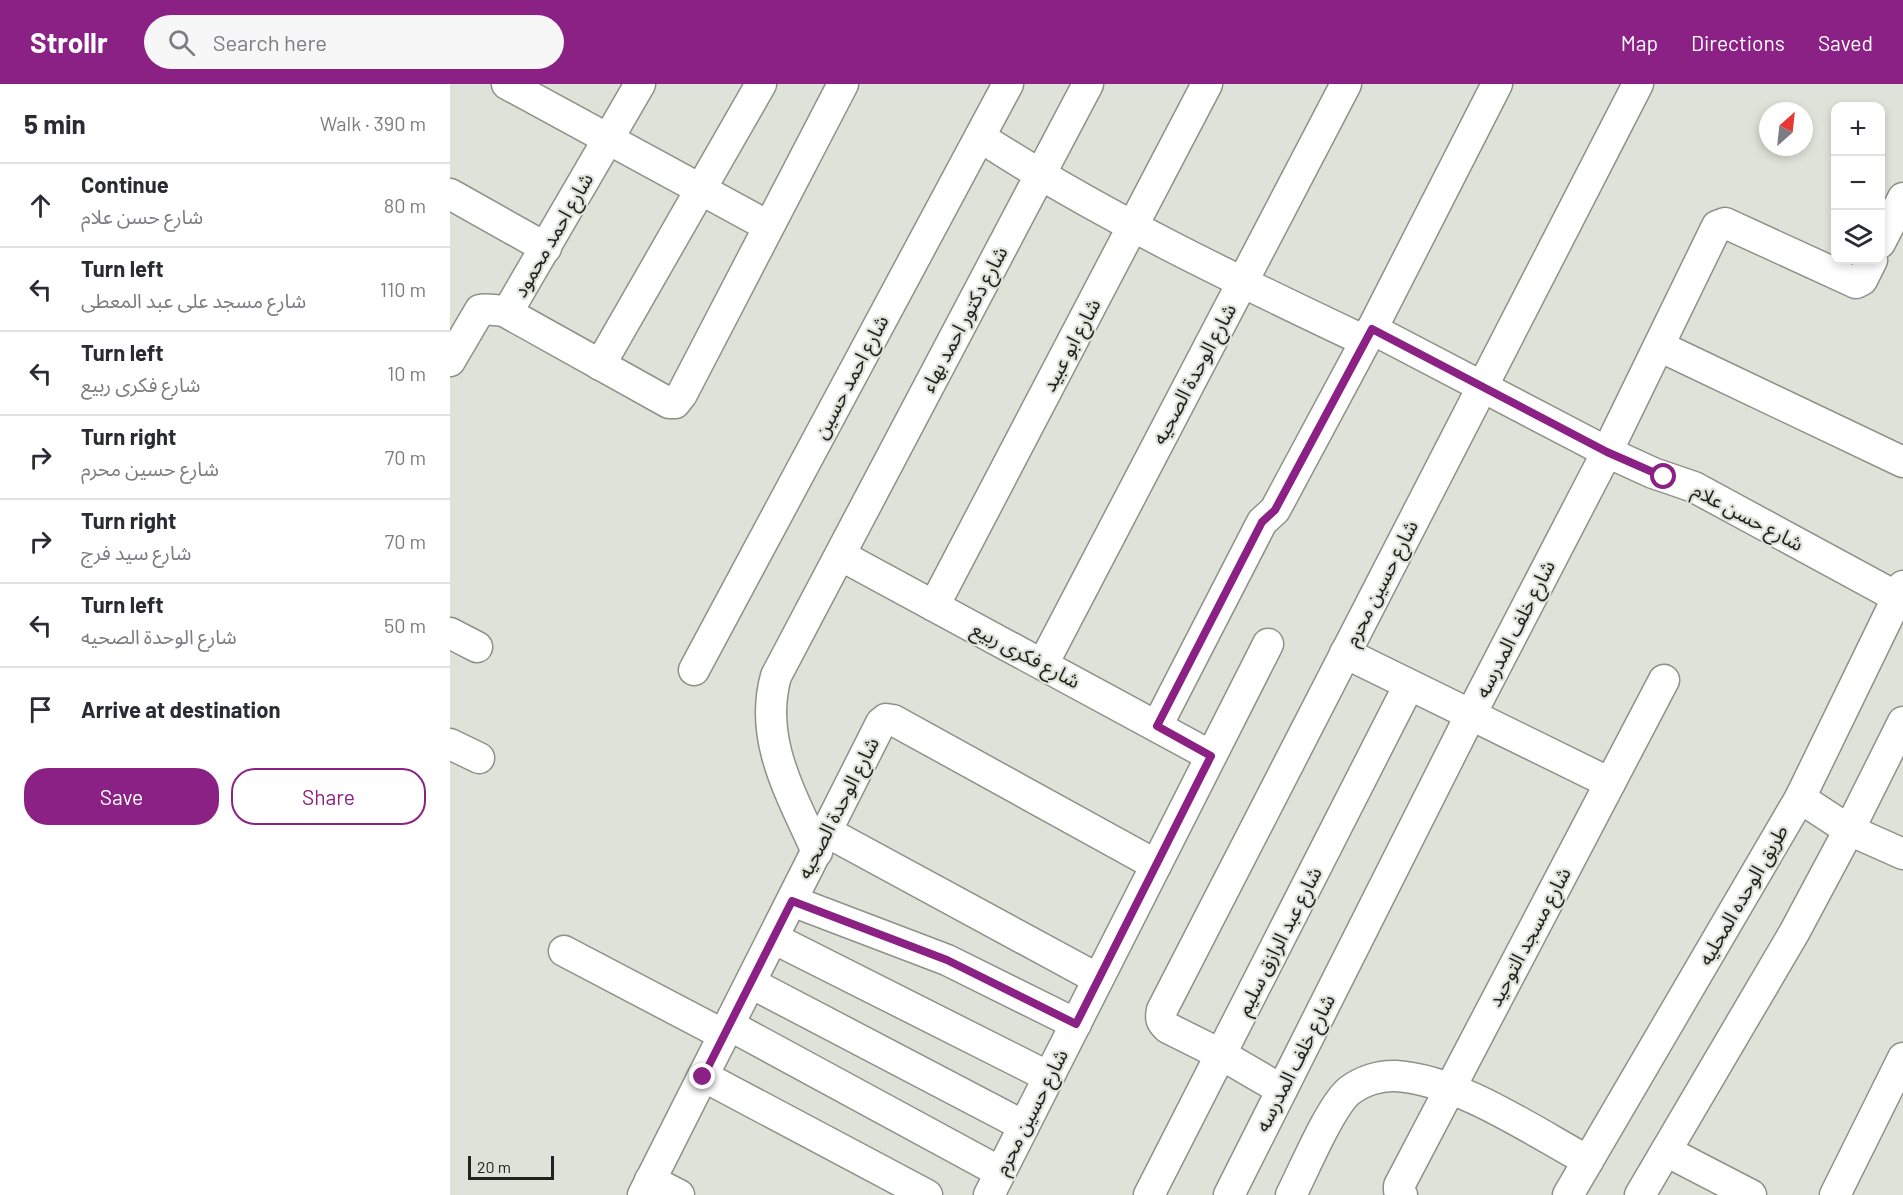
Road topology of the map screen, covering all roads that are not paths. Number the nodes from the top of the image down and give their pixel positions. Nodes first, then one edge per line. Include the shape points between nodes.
1 (640, 84) edge
2 (761, 84) edge
3 (843, 84) edge
4 (1008, 84) edge
5 (1088, 84) edge
6 (1207, 84) edge
7 (1346, 84) edge
8 (1497, 84) edge
9 (1638, 84) edge
10 (520, 87) edge
11 (980, 137) junction
12 (609, 139) junction
13 (1040, 176) junction
14 (701, 190) junction
15 (450, 194) edge
16 (1903, 198) edge
17 (768, 226) junction
18 (1133, 226) junction
19 (1885, 235) edge
20 (546, 248) junction
21 (1870, 264) edge
22 (1242, 283) junction
23 (504, 311) junction
24 (1369, 335) junction
25 (1659, 346) junction
26 (450, 361) edge
27 (600, 365) junction
28 (1482, 386) junction
29 (1607, 452) junction
30 (1903, 462) edge
31 (840, 555) junction
32 (1900, 592) edge
33 (934, 606) junction
34 (450, 633) edge
35 (1268, 644) dead end
36 (477, 647) dead end
37 (1345, 653) junction
38 (1042, 664) junction
39 (694, 670) dead end
40 (1664, 680) dead end
41 (1408, 685) junction
42 (1470, 716) junction
43 (1903, 722) edge
44 (1157, 726) junction
45 (450, 744) edge
46 (1211, 756) junction
47 (479, 758) dead end
48 (1610, 783) junction
49 (1800, 798) junction
50 (1849, 830) junction
51 (822, 842) junction
52 (1903, 854) edge
53 (1156, 865) junction
54 (792, 901) junction
55 (773, 938) junction
56 (564, 951) dead end
57 (1098, 980) junction
58 (751, 983) junction
59 (1076, 1024) junction
60 (727, 1030) junction
61 (1222, 1055) junction
62 (1903, 1058) edge
63 (703, 1077) junction
64 (1049, 1077) junction
65 (1282, 1089) junction
66 (1449, 1089) junction
67 (1024, 1126) junction
68 (1666, 1151) junction
69 (1587, 1161) junction
70 (994, 1184) edge
71 (646, 1188) edge
72 (679, 1195) edge
73 (927, 1195) edge
74 (1149, 1195) edge
75 (1229, 1195) edge
76 (1291, 1195) edge
77 (1402, 1195) edge
78 (1568, 1195) edge
79 (1640, 1195) edge
80 (1751, 1195) edge
81 (1835, 1195) edge

1 - 12 street, شارع احمد محمود
2 - 14 street
3 - 17 street
4 - 11 street, شارع احمد حسين
5 - 13 street, شارع دكتور احمد بهاء
6 - 18 street, شارع ابو عبيد
7 - 22 street, شارع الوحدة الصحيه
8 - 24 street
9 - 28 street, شارع حسين محرم
10 - 12 street
11 - 13 street, شارع حسن علام
11 - 39 street, شارع احمد حسين
12 - 14 street
12 - 20 street, شارع احمد محمود
13 - 18 street, شارع حسن علام
13 - 31 street, شارع دكتور احمد بهاء
14 - 17 street
14 - 27 street
15 - 20 street
16 - 19 street
17 - 27 street via 675,403
18 - 22 street, شارع حسن علام
18 - 33 street, شارع ابو عبيد
20 - 23 street, شارع احمد محمود via 511,306
21 - 25 street, شارع خلف المدرسه via 1862,280 1856,283 1722,223
22 - 24 street, شارع حسن علام
22 - 38 street, شارع الوحدة الصحيه
23 - 26 street, شارع احمد محمود via 480,310
23 - 27 street
24 - 28 street, شارع حسن علام
24 - 44 street via 1275,510 1262,522
25 - 29 street, شارع خلف المدرسه
25 - 30 street
28 - 29 street, شارع حسن علام
28 - 37 street, شارع حسين محرم
29 - 32 street, شارع حسن علام via 1694,487
29 - 42 street, شارع خلف المدرسه
31 - 33 street, شارع فكرى ربيع
31 - 51 street, شارع دكتور احمد بهاء via 776,676 770,697 777,762
32 - 49 street, طريق الوحده المحليه
33 - 38 street, شارع فكرى ربيع
34 - 36 street
35 - 46 street, شارع حسين محرم
37 - 41 street
37 - 61 street, شارع حسين محرم via 1162,1010 1162,1023 1168,1028
38 - 44 street, شارع فكرى ربيع
40 - 48 street, شارع مسجد التوحيد
41 - 42 street
41 - 61 street, شارع عبد الرازق سليم
42 - 48 street
42 - 65 street, شارع خلف المدرسه
43 - 50 street
44 - 46 street, شارع فكرى ربيع
45 - 47 street
46 - 53 street, شارع حسين محرم
48 - 66 street, شارع مسجد التوحيد
49 - 50 street
49 - 69 street, طريق الوحده المحليه
50 - 52 street
50 - 68 street via 1794,933
51 - 53 street, شارع الوحدة الصحيه via 886,719
51 - 54 street, شارع الوحدة الصحيه
51 - 57 street
53 - 57 street, شارع حسين محرم
54 - 55 street, شارع الوحدة الصحيه
54 - 59 street via 947,960
55 - 58 street, شارع الوحدة الصحيه
55 - 64 street
56 - 60 street
57 - 59 street, شارع حسين محرم
58 - 60 street, شارع الوحدة الصحيه
58 - 67 street
59 - 64 street, شارع حسين محرم
60 - 63 street, شارع الوحدة الصحيه
60 - 70 street
61 - 65 street, شارع حسين محرم
61 - 74 street, شارع عبد الرازق سليم
62 - 81 street
63 - 71 street, شارع الوحدة الصحيه
63 - 73 street
64 - 67 street, شارع حسين محرم
65 - 75 street, شارع خلف المدرسه
66 - 69 street via 1477,1100
66 - 76 street via 1425,1080 1394,1076 1370,1080 1348,1092 1333,1112
66 - 77 street, شارع مسجد التوحيد via 1399,1186
67 - 70 street, شارع حسين محرم
68 - 79 street
68 - 80 street
69 - 78 street, طريق الوحده المحليه
71 - 72 street

